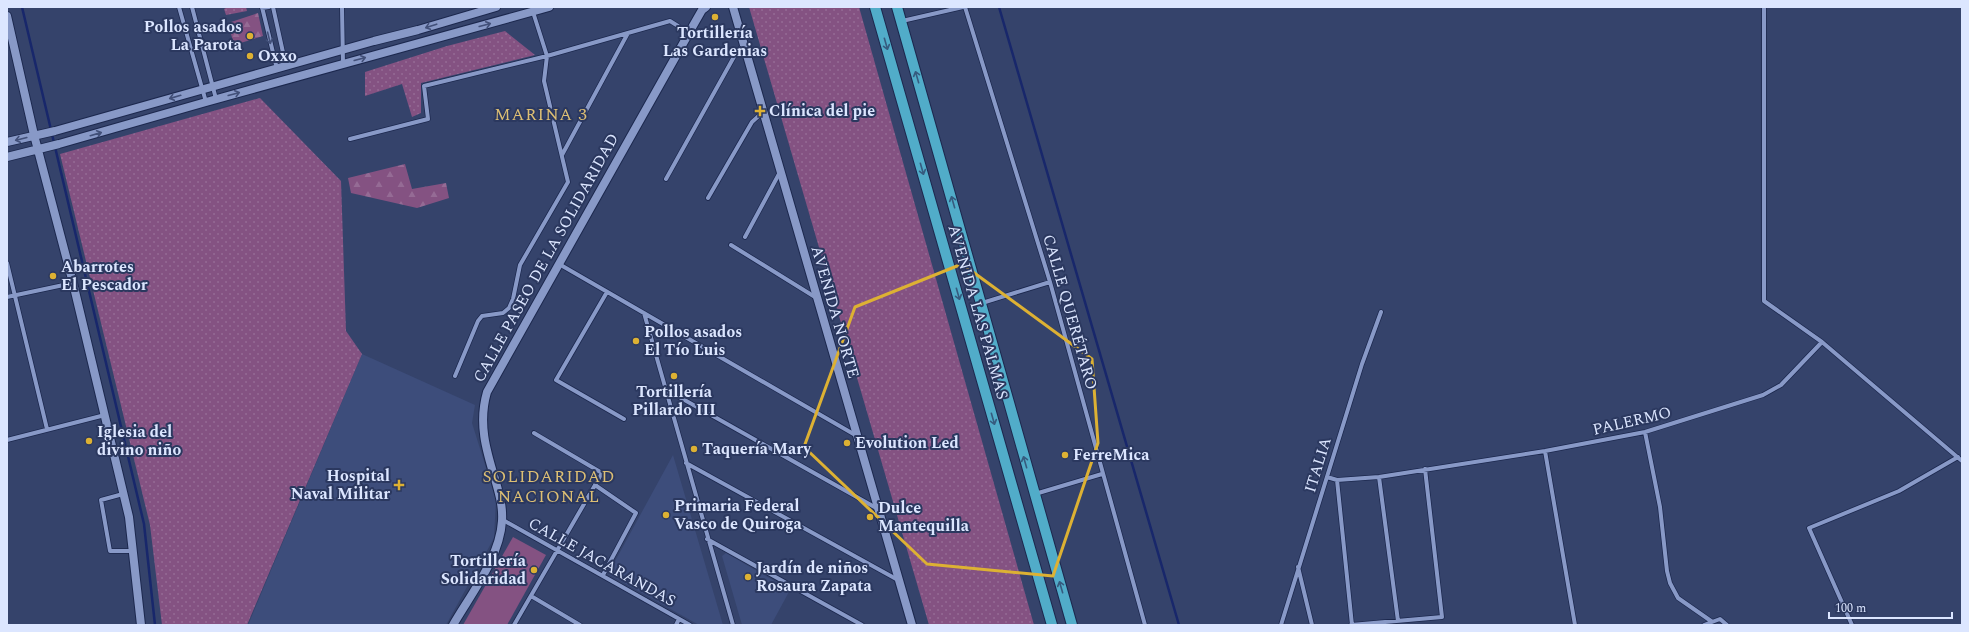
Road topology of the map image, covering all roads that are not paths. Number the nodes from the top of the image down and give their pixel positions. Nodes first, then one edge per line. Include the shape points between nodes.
1 (179, 7) edge
2 (192, 7) edge
3 (269, 7) edge
4 (274, 7) edge
5 (342, 7) edge
6 (496, 7) edge
7 (549, 7) edge
8 (706, 7) edge
9 (733, 7) edge
10 (875, 7) edge
11 (897, 7) edge
12 (964, 7) edge
13 (1764, 7) edge
14 (262, 8) edge
15 (533, 12) junction
16 (7, 20) edge
17 (902, 22) junction
18 (678, 26) dead end
19 (628, 33) junction
20 (744, 45) junction
21 (343, 50) junction
22 (548, 56) junction
23 (343, 64) junction
24 (286, 66) junction
25 (277, 69) junction
26 (212, 86) junction
27 (202, 89) junction
28 (216, 99) junction
29 (206, 102) junction
30 (763, 111) junction
31 (70, 127) junction
32 (34, 135) junction
33 (350, 139) dead end
34 (73, 140) junction
35 (7, 142) edge
36 (38, 149) junction
37 (562, 155) junction
38 (7, 157) edge
39 (780, 172) junction
40 (666, 179) dead end
41 (708, 198) dead end
42 (745, 237) dead end
43 (731, 245) dead end
44 (7, 263) edge
45 (559, 264) junction
46 (1050, 282) junction
47 (73, 283) junction
48 (607, 292) junction
49 (15, 295) junction
50 (7, 297) edge
51 (815, 297) junction
52 (981, 303) junction
53 (1381, 312) dead end
54 (644, 313) junction
55 (1822, 342) junction
56 (455, 376) dead end
57 (665, 388) junction
58 (104, 415) junction
59 (624, 419) dead end
60 (47, 429) junction
61 (1645, 432) junction
62 (534, 433) dead end
63 (857, 436) junction
64 (7, 440) edge
65 (1545, 451) junction
66 (1958, 457) junction
67 (1962, 461) edge
68 (686, 463) junction
69 (1425, 469) junction
70 (1102, 474) junction
71 (1327, 477) junction
72 (1379, 477) junction
73 (1337, 480) junction
74 (595, 485) junction
75 (123, 494) junction
76 (1034, 494) junction
77 (878, 509) junction
78 (502, 520) junction
79 (707, 539) junction
80 (133, 551) junction
81 (557, 551) junction
82 (1298, 567) junction
83 (603, 575) junction
84 (899, 581) junction
85 (531, 596) junction
86 (679, 619) junction
87 (1398, 621) junction
88 (1711, 621) junction
89 (141, 625) edge
90 (453, 625) edge
91 (514, 625) edge
92 (580, 625) edge
93 (676, 625) edge
94 (690, 625) edge
95 (733, 625) edge
96 (862, 625) edge
97 (912, 625) edge
98 (1052, 625) edge
99 (1072, 625) edge
100 (1145, 625) edge
101 (1281, 625) edge
102 (1312, 625) edge
103 (1351, 625) edge
104 (1575, 625) edge
105 (1704, 625) edge
106 (1727, 625) edge
107 (1852, 625) edge

1 - 27 street
2 - 26 street
3 - 14 street
4 - 24 street
5 - 21 street
6 -> 21 street
7 - 15 street
8 - 45 street, CALLE PASEO DE LA SOLIDARIDAD
9 - 20 street, AVENIDA NORTE
10 -> 98 main road, AVENIDA LAS PALMAS
11 - 17 main road, AVENIDA LAS PALMAS
12 - 17 street, CALLE QUERÉTARO
12 - 46 street, CALLE QUERÉTARO
13 - 55 street via 1764,301
14 -> 25 street
15 - 22 street
23 -> 15 street
16 - 32 street
52 -> 17 main road, AVENIDA LAS PALMAS
18 - 19 street via 670,22
19 - 22 street
19 - 37 street
20 - 30 street, AVENIDA NORTE
20 - 40 street via 735,55
21 - 23 street
21 - 24 street
22 - 33 street via 424,86 428,119
22 - 37 street via 544,81
28 -> 23 street
24 - 25 street
25 - 26 street
26 - 27 street
26 - 28 street
27 - 29 street
27 -> 31 street
28 - 29 street
34 -> 29 street
30 - 39 street, AVENIDA NORTE
30 - 41 street via 752,122
31 - 32 street
31 - 34 street
32 -> 35 street
32 - 36 street
34 - 36 street
36 - 38 street
36 - 47 street
37 - 56 street via 568,182 520,266 509,308 503,313 482,316 478,321
39 - 42 street
39 - 51 street, AVENIDA NORTE
43 - 51 street
44 - 49 street
45 - 48 street
45 - 78 street, CALLE PASEO DE LA SOLIDARIDAD via 491,384 484,406 483,434 500,495
46 - 52 street
46 - 70 street, CALLE QUERÉTARO
47 - 49 street
47 - 58 street
48 - 54 street
48 - 59 street via 556,380
49 - 50 street
49 - 60 street
51 - 63 street, AVENIDA NORTE
76 -> 52 main road, AVENIDA LAS PALMAS
53 - 71 street, ITALIA
54 - 57 street
54 - 63 street
55 - 61 street, PALERMO via 1781,384 1763,395
55 - 66 street
57 - 68 street
57 - 77 street
58 - 60 street
58 - 75 street
60 - 64 street
61 - 65 street, PALERMO
61 - 88 street via 1660,508 1670,583 1678,598
62 - 74 street via 602,473
63 - 77 street, AVENIDA NORTE
65 - 69 street, PALERMO
65 - 104 street
66 - 67 street
66 - 107 street via 1899,491 1809,528
68 - 79 street
68 - 84 street
69 - 72 street, PALERMO
69 - 87 street via 1442,617
70 - 76 street
70 - 100 street, CALLE QUERÉTARO
71 - 73 street
71 - 82 street, ITALIA
72 - 73 street, PALERMO
72 - 87 street
73 - 103 street
74 - 81 street
74 - 83 street via 636,513
75 - 80 street
75 - 80 street via 101,500 110,551
99 -> 76 main road, AVENIDA LAS PALMAS
77 - 84 street, AVENIDA NORTE
78 - 81 street, CALLE JACARANDAS
78 - 90 street, CALLE PASEO DE LA SOLIDARIDAD via 497,547
79 - 95 street
79 - 96 street
80 - 89 street
81 - 83 street, CALLE JACARANDAS
81 - 85 street
82 - 101 street, ITALIA
82 - 102 street
83 - 86 street, CALLE JACARANDAS
84 - 97 street, AVENIDA NORTE
85 - 91 street
85 - 92 street
86 - 93 street
86 - 94 street, CALLE JACARANDAS
87 - 103 street
88 - 105 street
88 - 106 street via 1720,620

